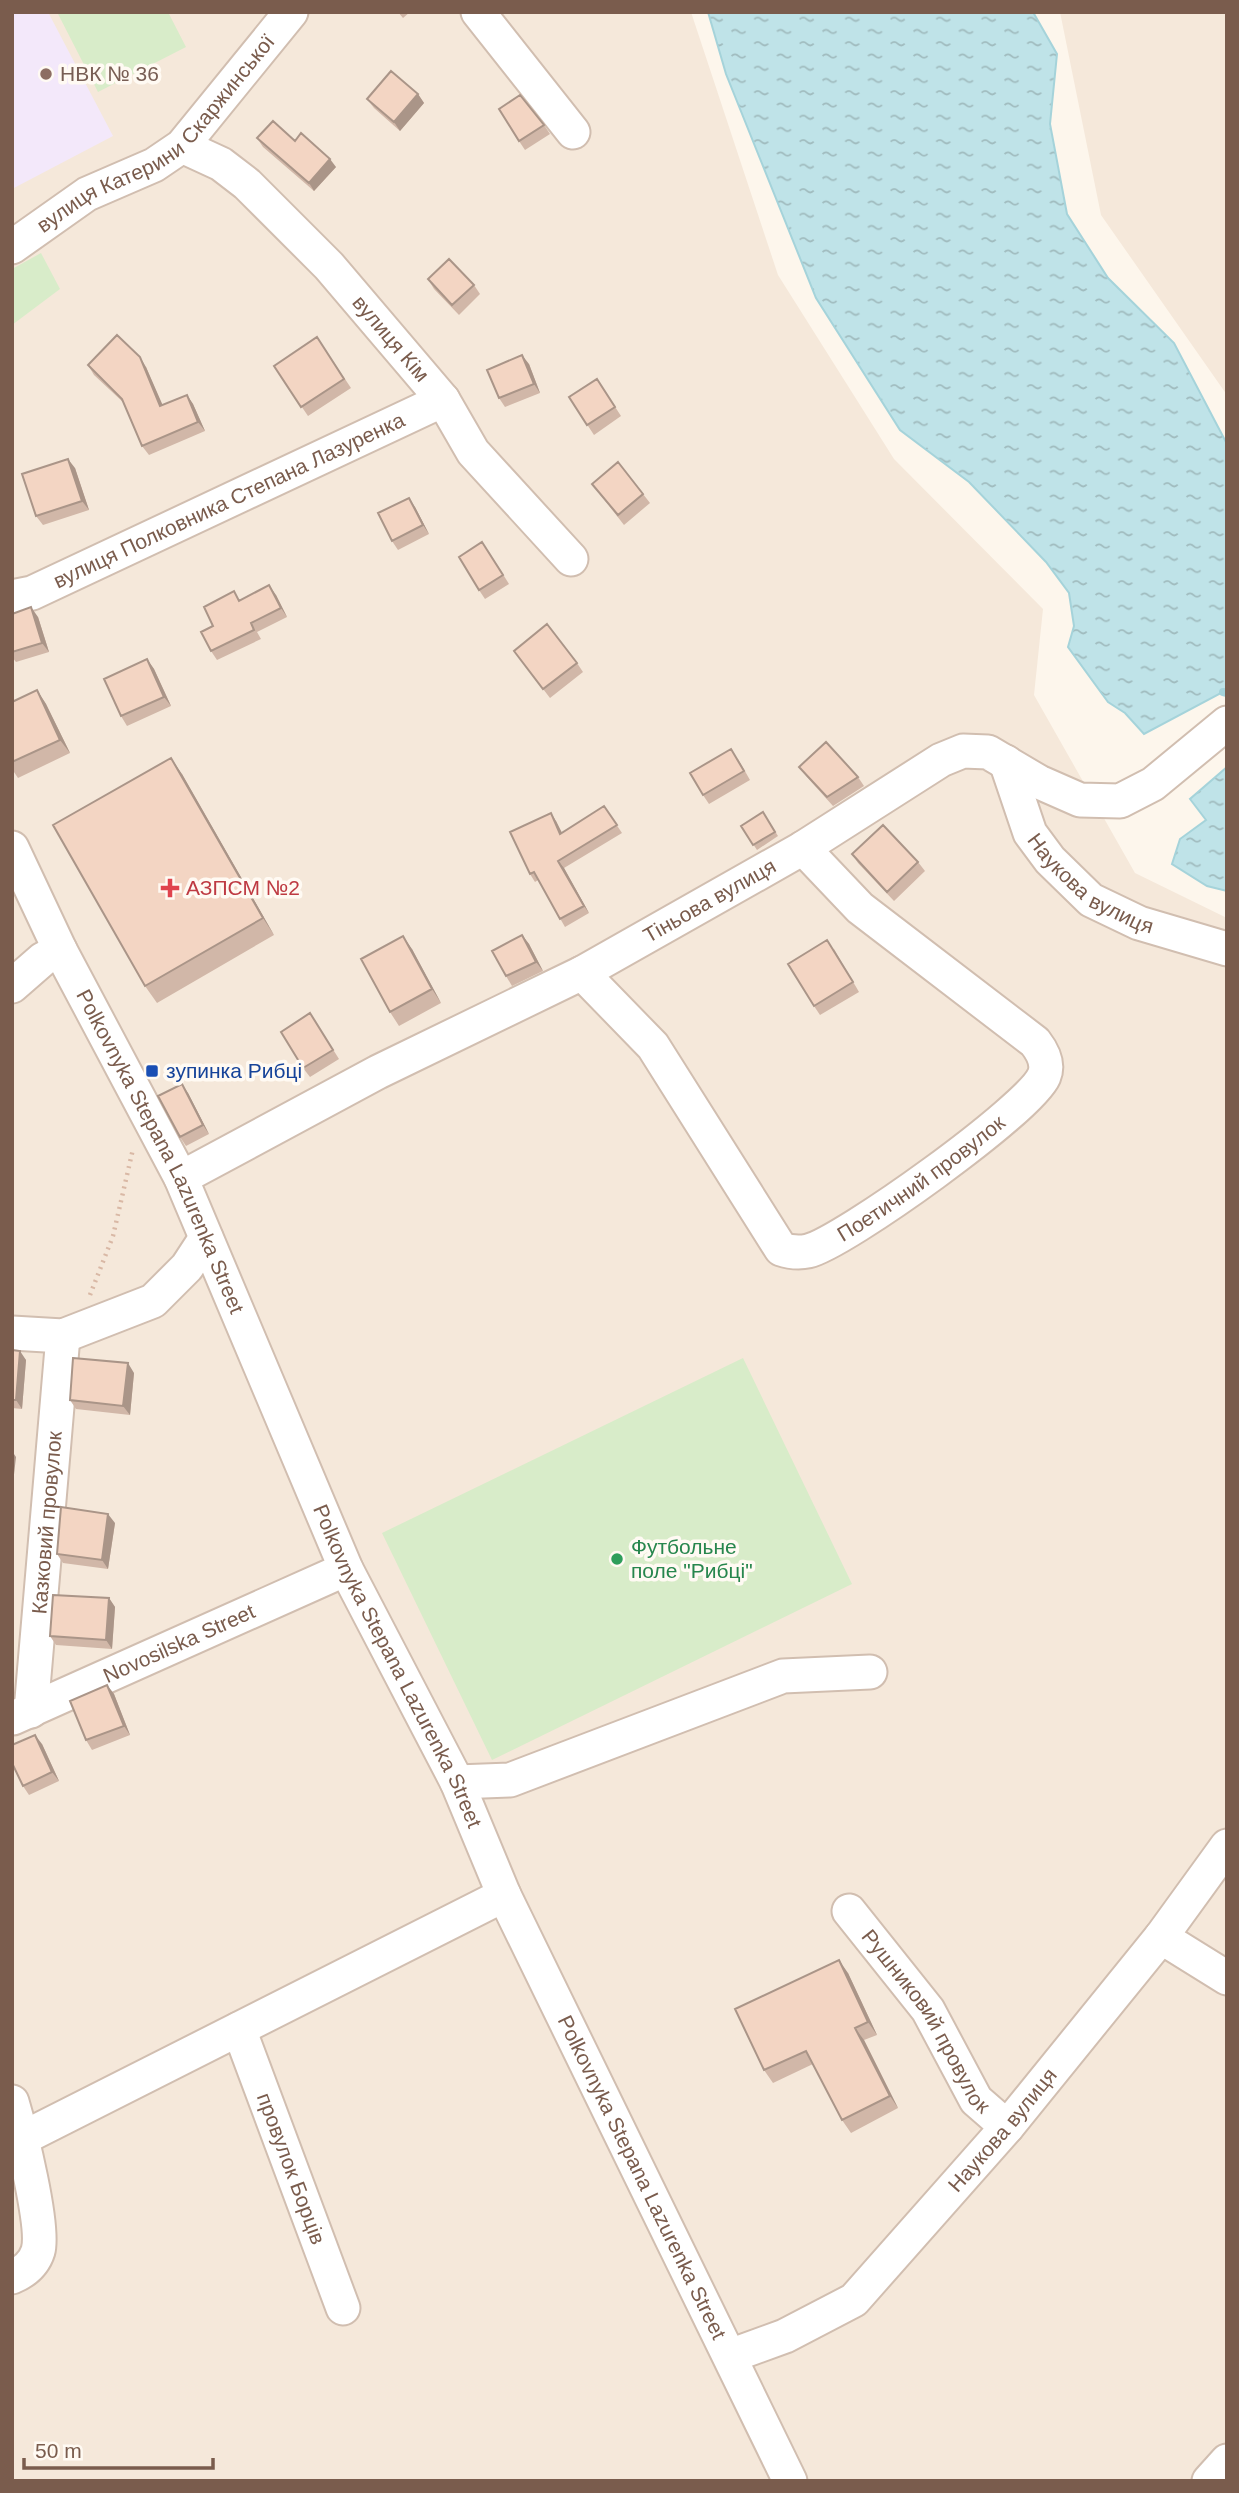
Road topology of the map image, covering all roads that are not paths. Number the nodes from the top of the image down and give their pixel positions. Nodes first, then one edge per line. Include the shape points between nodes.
1 (291, 12) edge
2 (478, 12) edge
3 (573, 132) dead end
4 (182, 146) junction
5 (12, 247) edge
6 (443, 400) junction
7 (571, 559) dead end
8 (12, 597) edge
9 (1227, 723) edge
10 (1006, 762) junction
11 (12, 848) edge
12 (803, 848) junction
13 (1227, 949) edge
14 (60, 950) junction
15 (582, 974) junction
16 (12, 986) edge
17 (181, 1178) junction
18 (206, 1238) junction
19 (12, 1333) edge
20 (63, 1336) junction
21 (346, 1569) junction
22 (870, 1672) dead end
23 (22, 1715) edge
24 (457, 1782) junction
25 (1227, 1846) edge
26 (504, 1895) junction
27 (849, 1910) dead end
28 (1161, 1937) junction
29 (1227, 1978) edge
30 (239, 2029) junction
31 (12, 2102) edge
32 (1007, 2127) junction
33 (23, 2138) junction
34 (12, 2277) edge
35 (343, 2308) dead end
36 (730, 2356) junction
37 (1227, 2461) edge
38 (790, 2481) edge
39 (1209, 2481) edge

1 - 4 street, вулиця Катерини Скаржинської
2 - 3 street
4 - 5 street, вулиця Катерини Скаржинської via 154,165 87,194
4 - 6 street, вулиця Кім via 221,164 247,184 329,266
6 - 7 street, вулиця Кім via 473,452
6 - 8 street, вулиця Полковника Степана Лазуренка via 32,593
9 - 10 street, Тіньова вулиця via 1153,784 1119,801 1080,800
10 - 12 street, Тіньова вулиця via 988,752 964,751 941,760
10 - 13 street, Наукова вулиця via 1031,833 1050,860 1091,900 1139,923
11 - 14 street, Polkovnyka Stepana Lazurenka Street
12 - 15 street, Тіньова вулиця
12 - 15 street, Поетичний провулок via 860,908 1035,1042 1046,1064 1044,1077 1010,1114 943,1168 829,1241 808,1251 781,1249 653,1046
14 - 16 street
14 - 17 street, Polkovnyka Stepana Lazurenka Street
15 - 17 street, Тіньова вулиця via 378,1072
17 - 18 street, Polkovnyka Stepana Lazurenka Street
18 - 20 street via 187,1267 153,1301
18 - 21 street, Polkovnyka Stepana Lazurenka Street
19 - 20 street
20 - 23 street, Казковий провулок
21 - 23 street, Novosilska Street
21 - 24 street, Polkovnyka Stepana Lazurenka Street
22 - 24 street via 783,1676 510,1780
24 - 26 street, Polkovnyka Stepana Lazurenka Street
25 - 28 street, Наукова вулиця
26 - 30 street
26 - 36 street, Polkovnyka Stepana Lazurenka Street
27 - 32 street, Рушниковий провулок via 928,2010 976,2100
28 - 29 street
28 - 32 street, Наукова вулиця
30 - 33 street
30 - 35 street, провулок Борців
31 - 33 street
32 - 36 street, Наукова вулиця via 854,2300 785,2336
33 - 34 street via 40,2242 30,2265
36 - 38 street, Polkovnyka Stepana Lazurenka Street
37 - 39 street

